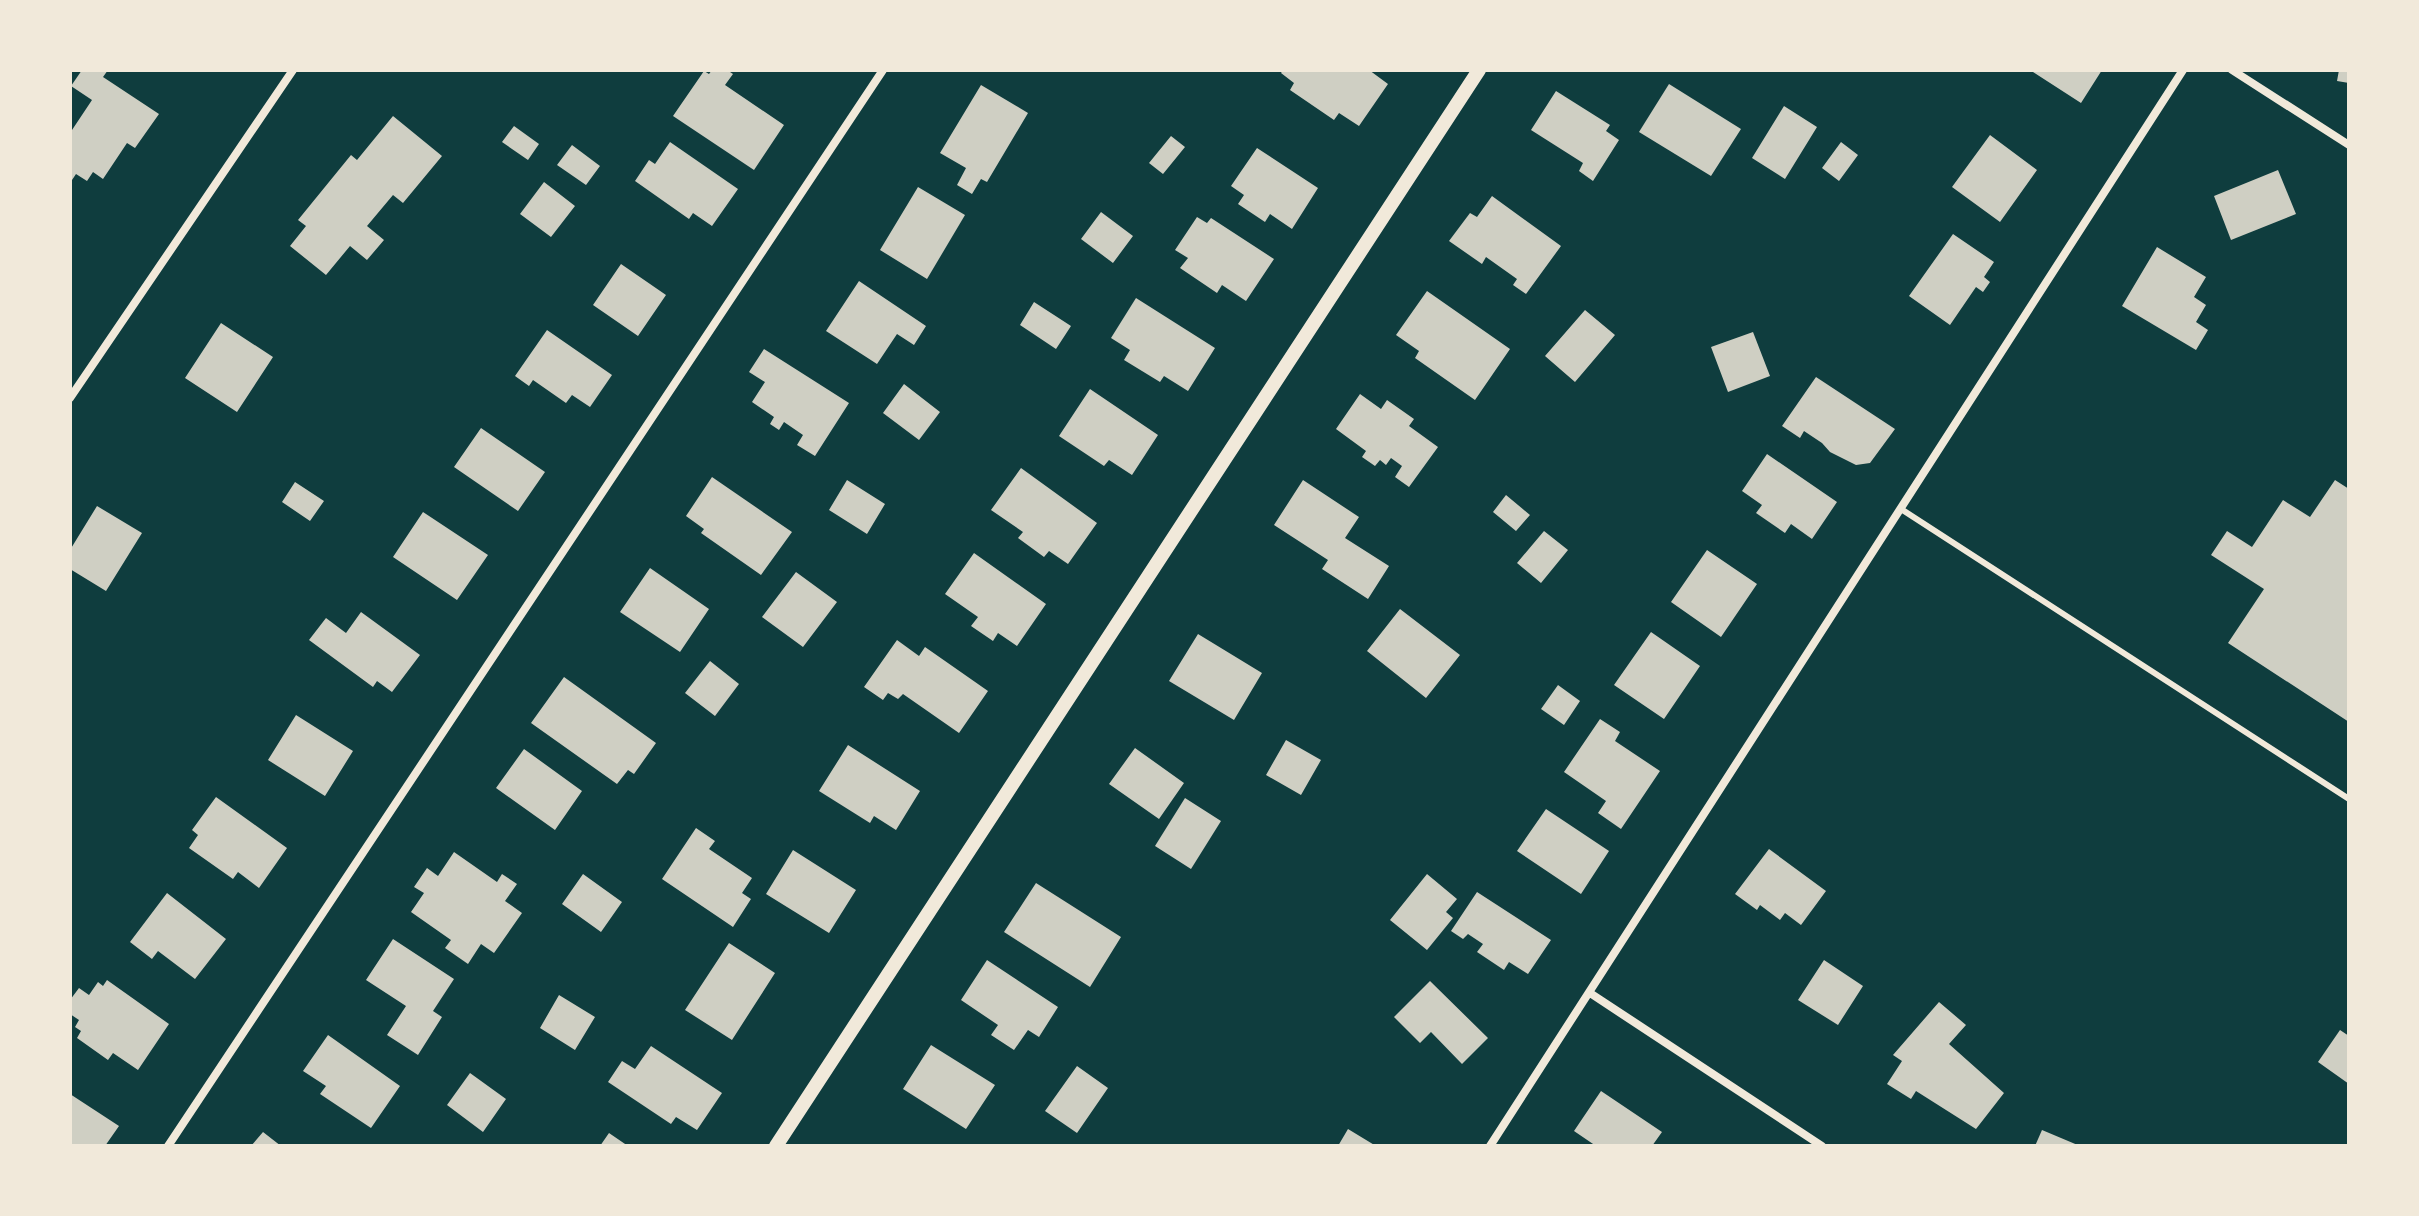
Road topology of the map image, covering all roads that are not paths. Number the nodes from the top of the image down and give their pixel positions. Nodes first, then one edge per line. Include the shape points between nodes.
1 (293, 70) edge
2 (883, 70) edge
3 (1479, 70) edge
4 (2183, 70) edge
5 (2232, 70) edge
6 (2349, 145) edge
7 (70, 398) edge
8 (1901, 509) junction
9 (2349, 799) edge
10 (1590, 993) junction
11 (168, 1146) edge
12 (776, 1146) edge
13 (1490, 1146) edge
14 (1822, 1146) edge

1 - 7 street
2 - 11 street
3 - 12 street
4 - 8 street
5 - 6 street
8 - 9 lane
8 - 10 street
10 - 13 street
10 - 14 street

